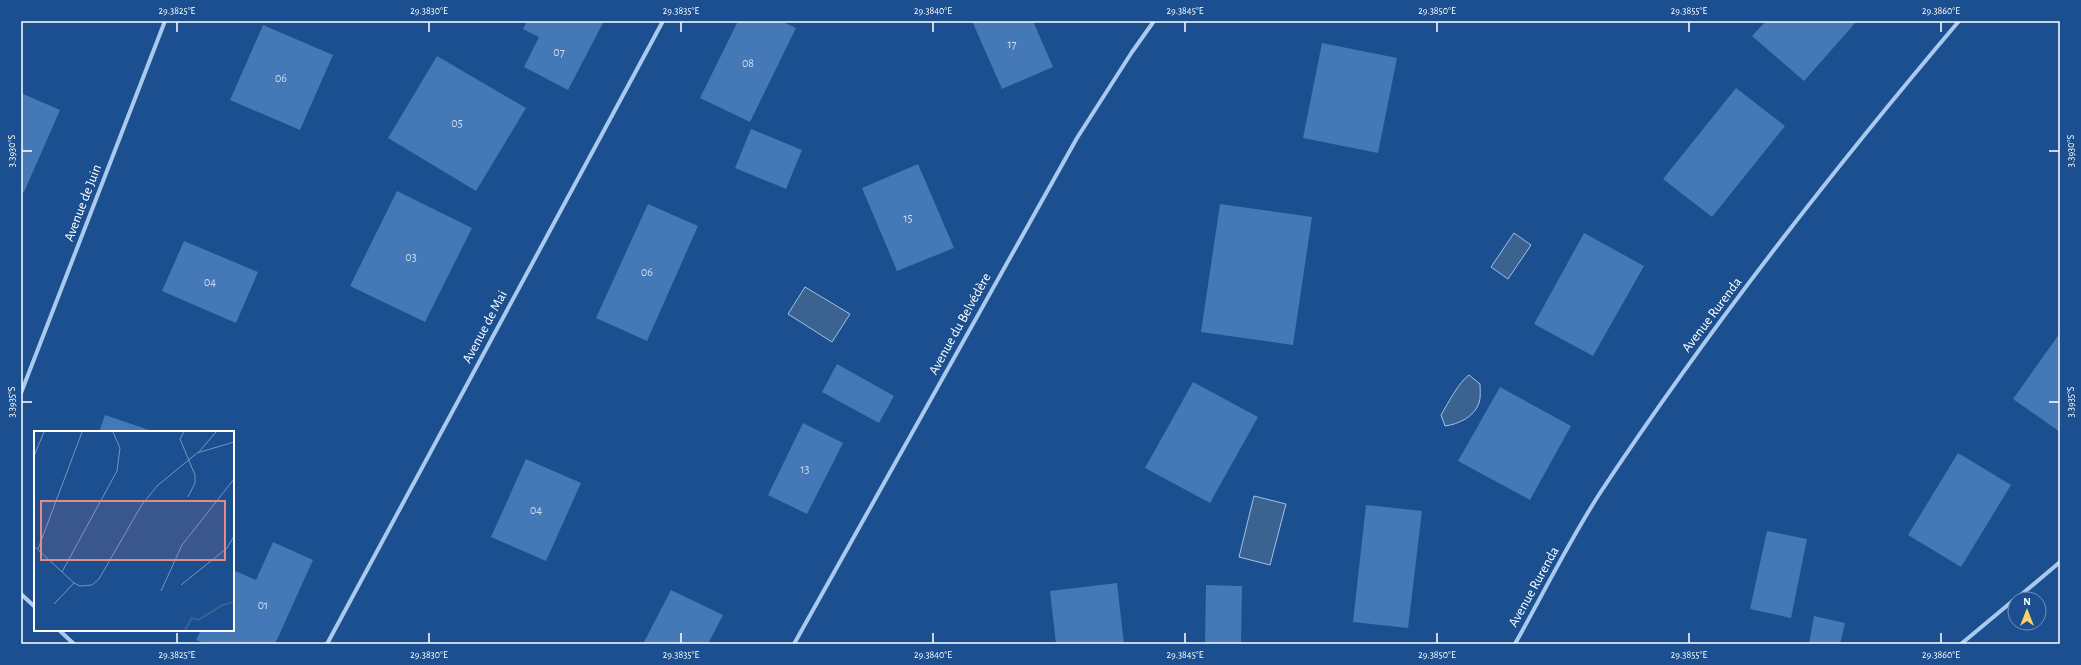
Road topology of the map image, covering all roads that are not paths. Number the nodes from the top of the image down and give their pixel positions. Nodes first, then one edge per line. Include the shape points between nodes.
1 (165, 21) edge
2 (663, 21) edge
3 (1154, 21) edge
4 (1959, 21) edge
5 (21, 393) edge
6 (2060, 562) edge
7 (2025, 591) edge
8 (21, 594) edge
9 (34, 606) edge
10 (2007, 606) edge
11 (60, 631) edge
12 (74, 644) edge
13 (327, 644) edge
14 (794, 644) edge
15 (1515, 644) edge
16 (1961, 644) edge

1 - 5 street, Avenue de Juin
2 - 13 street, Avenue de Mai
3 - 14 street, Avenue du Belvédère via 1077,138
4 - 15 street, Avenue Rurenda via 1882,112 1706,340 1600,494
6 - 7 street
8 - 9 street
10 - 16 street
11 - 12 street

